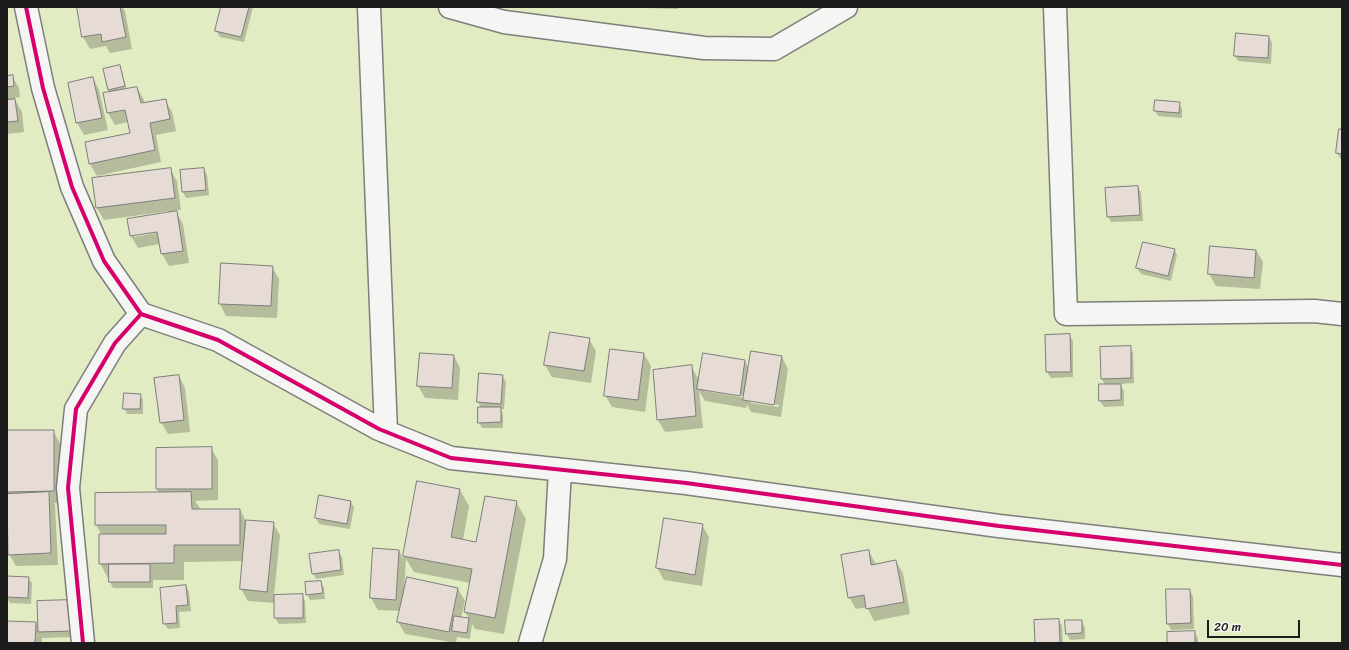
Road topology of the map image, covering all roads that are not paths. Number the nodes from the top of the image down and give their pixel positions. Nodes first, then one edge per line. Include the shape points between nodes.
1 (26, 7) edge
2 (370, 7) edge
3 (450, 7) edge
4 (846, 7) edge
5 (1055, 7) edge
6 (141, 314) junction
7 (1342, 314) edge
8 (386, 432) junction
9 (560, 470) junction
10 (1342, 564) edge
11 (83, 643) edge
12 (531, 643) edge

1 - 6 street via 43,88 72,187 104,261
2 - 8 street
3 - 4 street via 504,22 704,48 774,49
5 - 7 street via 1066,314 1314,311
6 - 8 street via 218,340
6 - 11 street via 115,343 76,409 68,488
8 - 9 street via 451,458
9 - 10 street via 686,483 999,526
9 - 12 street via 555,559

